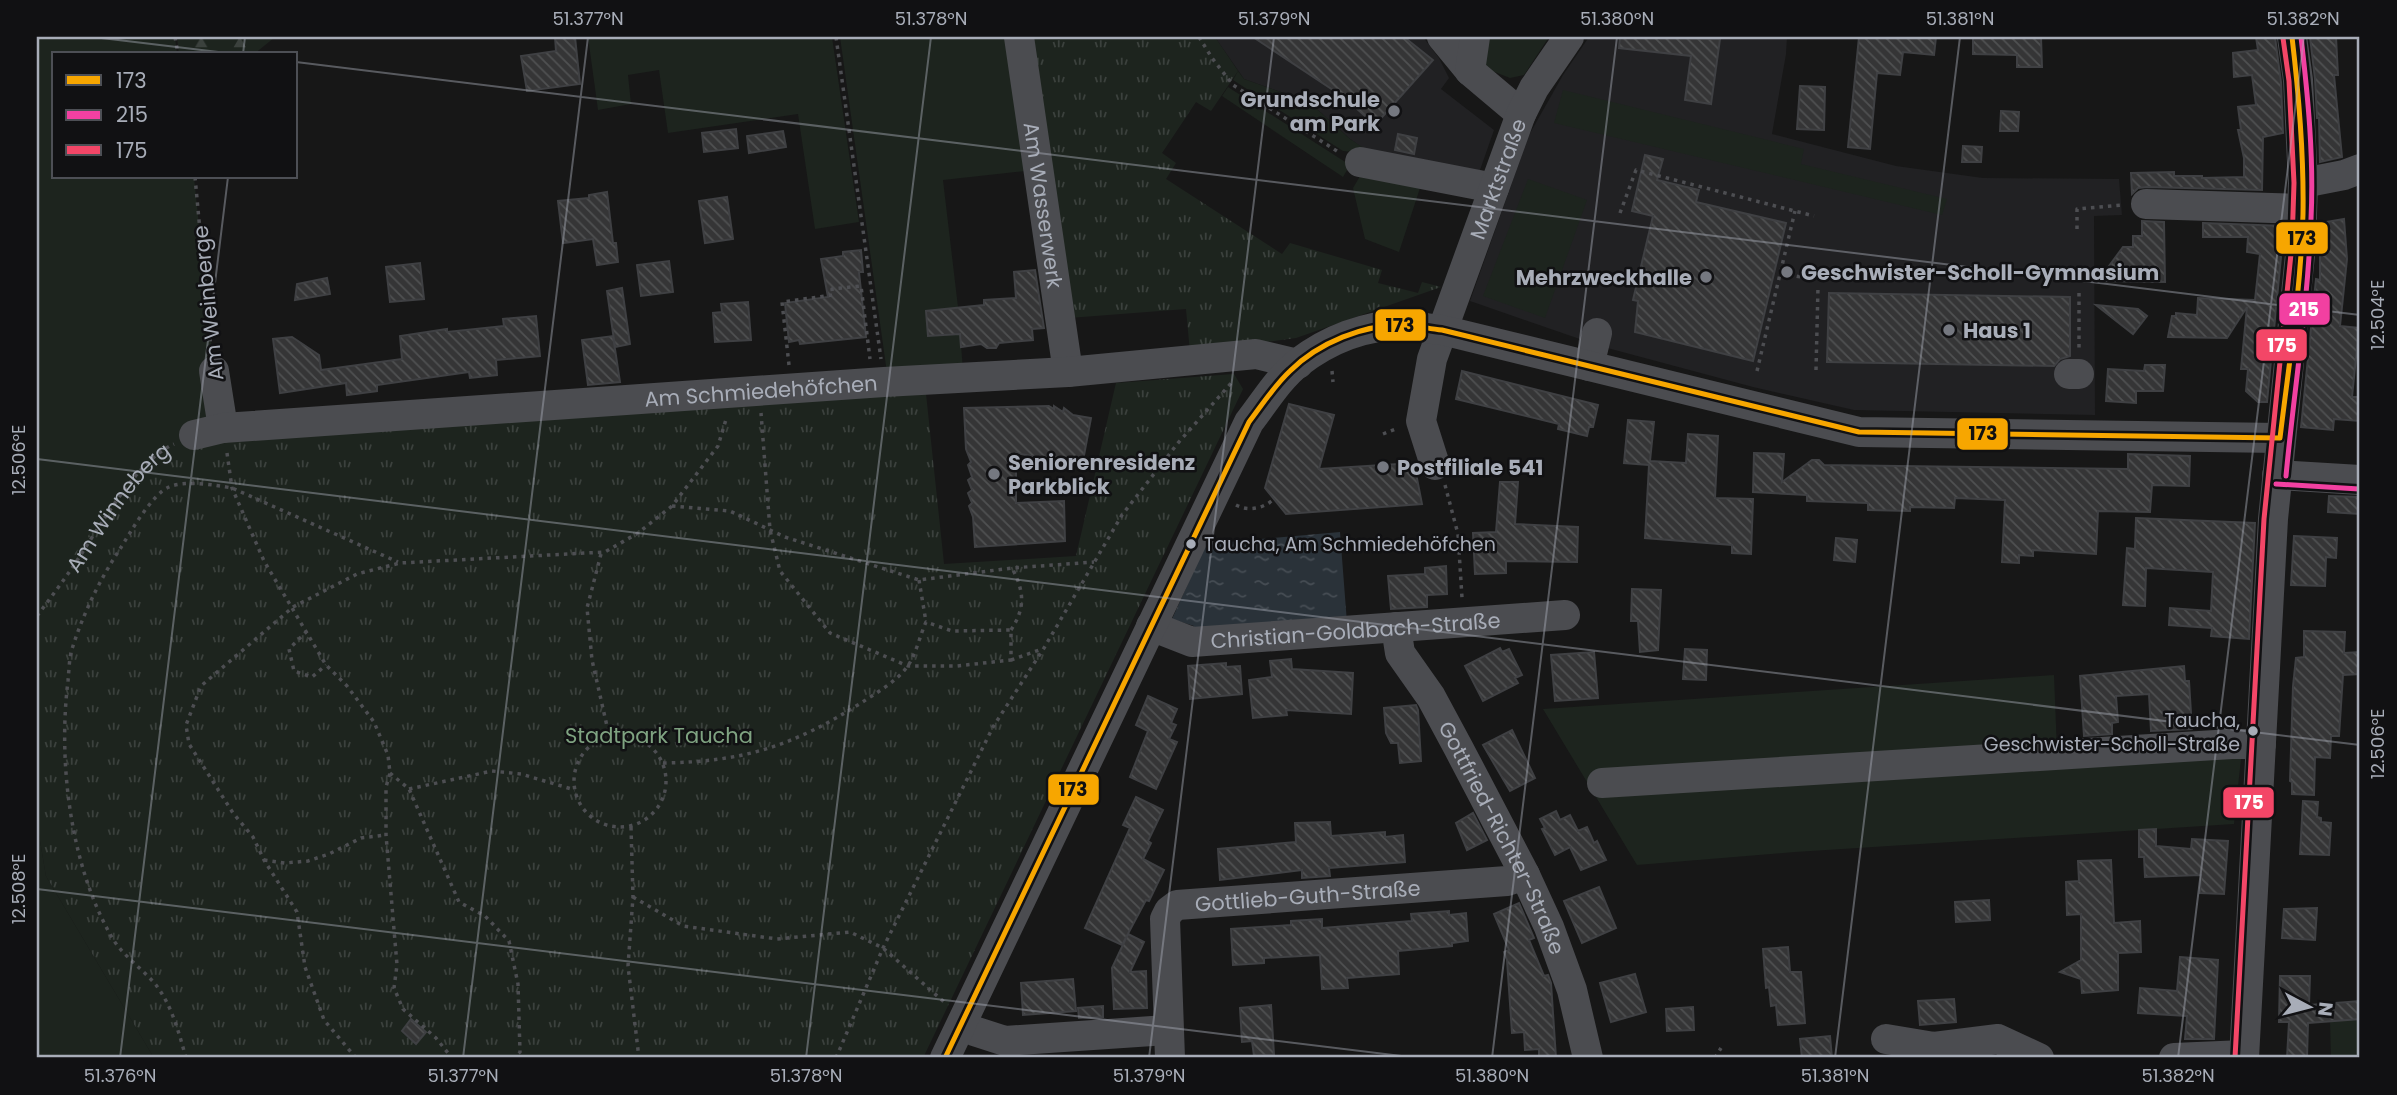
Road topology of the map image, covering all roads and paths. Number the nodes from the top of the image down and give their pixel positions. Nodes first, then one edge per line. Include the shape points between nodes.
1 (836, 37) edge
2 (1019, 37) edge
3 (1199, 37) edge
4 (1441, 37) edge
5 (1475, 37) edge
6 (1569, 37) edge
7 (2292, 37) edge
8 (1470, 71) junction
9 (1521, 114) junction
10 (1360, 162) joint
11 (2360, 169) edge
12 (195, 178) edge
13 (1494, 188) junction
14 (2302, 196) junction
15 (2147, 204) joint
16 (1795, 211) junction
17 (1620, 213) dead end
18 (1814, 216) dead end
19 (2077, 229) dead end
20 (1780, 273) junction
21 (1811, 279) dead end
22 (1818, 287) dead end
23 (2079, 293) dead end
24 (1442, 330) junction
25 (1598, 332) dead end
26 (1298, 363) junction
27 (1588, 366) junction
28 (789, 367) dead end
29 (1816, 370) dead end
30 (214, 371) joint
31 (1332, 371) dead end
32 (1757, 371) dead end
33 (877, 372) junction
34 (1068, 372) junction
35 (2074, 374) dead end
36 (1237, 375) dead end
37 (1333, 382) dead end
38 (760, 391) junction
39 (729, 393) junction
40 (1399, 427) dead end
41 (223, 428) junction
42 (1383, 434) dead end
43 (194, 435) joint
44 (2280, 438) junction
45 (1435, 465) joint
46 (2277, 475) junction
47 (2360, 480) edge
48 (232, 488) junction
49 (1274, 499) dead end
50 (672, 506) junction
51 (1253, 508) dead end
52 (770, 530) junction
53 (601, 554) junction
54 (1094, 562) junction
55 (400, 563) junction
56 (1012, 568) junction
57 (919, 580) junction
58 (293, 607) junction
59 (1564, 615) dead end
60 (37, 616) edge
61 (1464, 621) junction
62 (926, 622) junction
63 (1151, 626) junction
64 (1396, 627) junction
65 (307, 631) junction
66 (1011, 631) junction
67 (1044, 648) junction
68 (1011, 660) junction
69 (326, 665) junction
70 (908, 666) junction
71 (609, 735) junction
72 (2261, 744) junction
73 (663, 763) junction
74 (390, 773) junction
75 (1602, 783) dead end
76 (408, 789) junction
77 (575, 790) junction
78 (631, 826) junction
79 (386, 835) junction
80 (264, 860) junction
81 (1525, 875) junction
82 (633, 897) junction
83 (883, 948) junction
84 (962, 1022) junction
85 (1886, 1039) dead end
86 (1169, 1044) edge
87 (1721, 1048) dead end
88 (2244, 1057) edge
89 (186, 1058) edge
90 (356, 1058) edge
91 (452, 1058) edge
92 (513, 1058) edge
93 (639, 1058) edge
94 (836, 1058) edge
95 (945, 1058) edge
96 (1588, 1058) edge
97 (1715, 1058) edge
98 (2039, 1058) edge
99 (2174, 1058) edge

1 - 33 path
2 - 34 street, Am Wasserwerk
3 - 10 path via 1233,85
4 - 8 street
5 - 8 street
6 - 9 street, Marktstraße
7 - 14 street
8 - 9 street
9 - 13 street, Marktstraße
10 - 13 street via 1452,185
11 - 14 street
12 - 30 path, Am Weinberge
13 - 24 street, Marktstraße
14 - 15 street
14 - 44 street
15 - 19 path via 2077,209
16 - 17 path via 1636,170
16 - 18 path
16 - 20 path
20 - 21 path
20 - 32 path
22 - 29 path
23 - 35 path
24 - 26 street via 1404,325 1365,328
24 - 27 street
24 - 45 street, Marktstraße via 1421,421
25 - 27 street
26 - 34 street, Am Schmiedehöfchen via 1256,354
26 - 63 street via 1249,422
27 - 44 street via 1859,432
28 - 33 path via 782,302 861,286
30 - 41 street, Am Weinberge
31 - 37 path
33 - 34 street, Am Schmiedehöfchen
33 - 38 street, Am Schmiedehöfchen
36 - 54 path via 1130,505
38 - 39 street, Am Schmiedehöfchen
38 - 52 path
39 - 41 street, Am Schmiedehöfchen
39 - 50 path via 718,446
40 - 42 path
41 - 43 street, Am Winneberg
41 - 48 path
43 - 60 path, Am Winneberg via 162,449 121,494
44 - 46 street
45 - 61 path via 1450,498 1458,534
46 - 47 street
46 - 72 street
48 - 55 path
48 - 58 path via 264,561
48 - 89 path via 203,483 169,487 148,507 103,575 72,651 66,700 69,797 92,897 125,956 156,985 175,1020
49 - 51 path via 1266,507
50 - 52 path via 730,511
50 - 53 path
52 - 57 path
52 - 70 path via 780,571 830,633
53 - 55 path
53 - 71 path via 587,608 592,660
54 - 56 path
54 - 67 path
55 - 58 path via 357,574
56 - 57 path
56 - 66 path via 1022,600
57 - 62 path
58 - 65 path
58 - 80 path via 201,686 186,725 189,744
59 - 61 street, Christian-Goldbach-Straße
61 - 64 street, Christian-Goldbach-Straße
62 - 66 path via 952,631
62 - 70 path
63 - 64 street, Christian-Goldbach-Straße via 1192,642
63 - 84 street
64 - 81 street, Gottfried-Richter-Straße via 1400,653 1431,697
65 - 69 path
65 - 69 path via 289,649 295,671 312,677
66 - 68 path
67 - 68 path
67 - 83 path via 993,727
68 - 70 path
69 - 74 path via 374,722
70 - 73 path via 870,697 789,743 703,762
71 - 73 path via 641,739
71 - 77 path via 592,743 579,759 574,770
72 - 75 street
72 - 88 street
73 - 78 path via 666,786 658,807
74 - 76 path
74 - 79 path
76 - 77 path via 492,771 521,774
76 - 92 path via 458,902 485,916 509,941 518,984 520,1052
77 - 78 path via 580,804 596,821
78 - 82 path
79 - 80 path via 361,838 308,861
79 - 91 path via 397,965 394,988 402,1009
80 - 90 path via 297,912 305,967 324,1020
81 - 86 street, Gottlieb-Guth-Straße via 1507,881 1177,905 1165,919
81 - 96 street, Gottfried-Richter-Straße via 1572,990
82 - 83 path via 683,926 777,939 850,932
82 - 93 path via 628,966
83 - 84 path
83 - 94 path
84 - 86 street via 974,1031 1006,1041
84 - 95 street
85 - 98 street via 1934,1047 1998,1039
87 - 97 path
88 - 99 street

